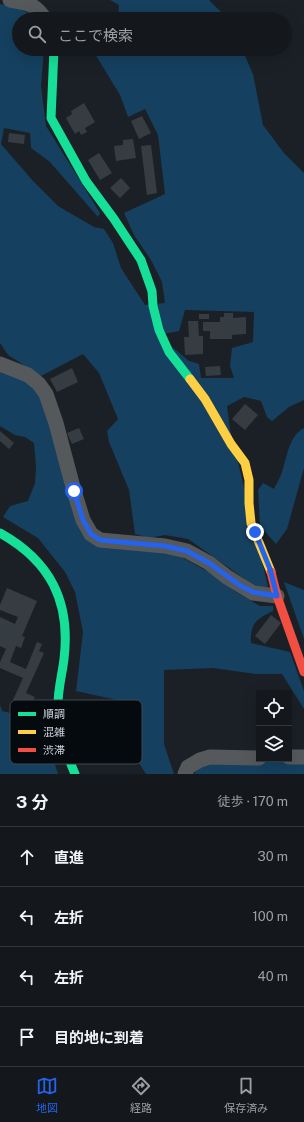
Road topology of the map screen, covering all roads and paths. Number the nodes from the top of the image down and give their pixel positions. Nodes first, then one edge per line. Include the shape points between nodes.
1 (10, 0) edge
2 (40, 12) edge
3 (54, 56) edge
4 (0, 364) edge
5 (0, 534) edge
6 (277, 596) junction
7 (304, 672) edge
8 (59, 700) edge
9 (304, 757) edge
10 (256, 758) edge
11 (292, 758) edge
12 (71, 764) edge
13 (75, 774) edge
14 (185, 774) edge

1 - 2 street via 33,5
3 - 6 street via 51,118 86,181 141,260 152,291 159,330 169,352 204,399 245,463 249,480 251,523 270,569
4 - 6 street via 28,375 46,394 83,520 91,534 100,540 165,546 187,551 241,586 253,592
5 - 8 street via 22,547 38,561 57,593 65,627 65,651
6 - 7 street
9 - 11 street
10 - 14 street via 210,757 188,766
12 - 13 street

